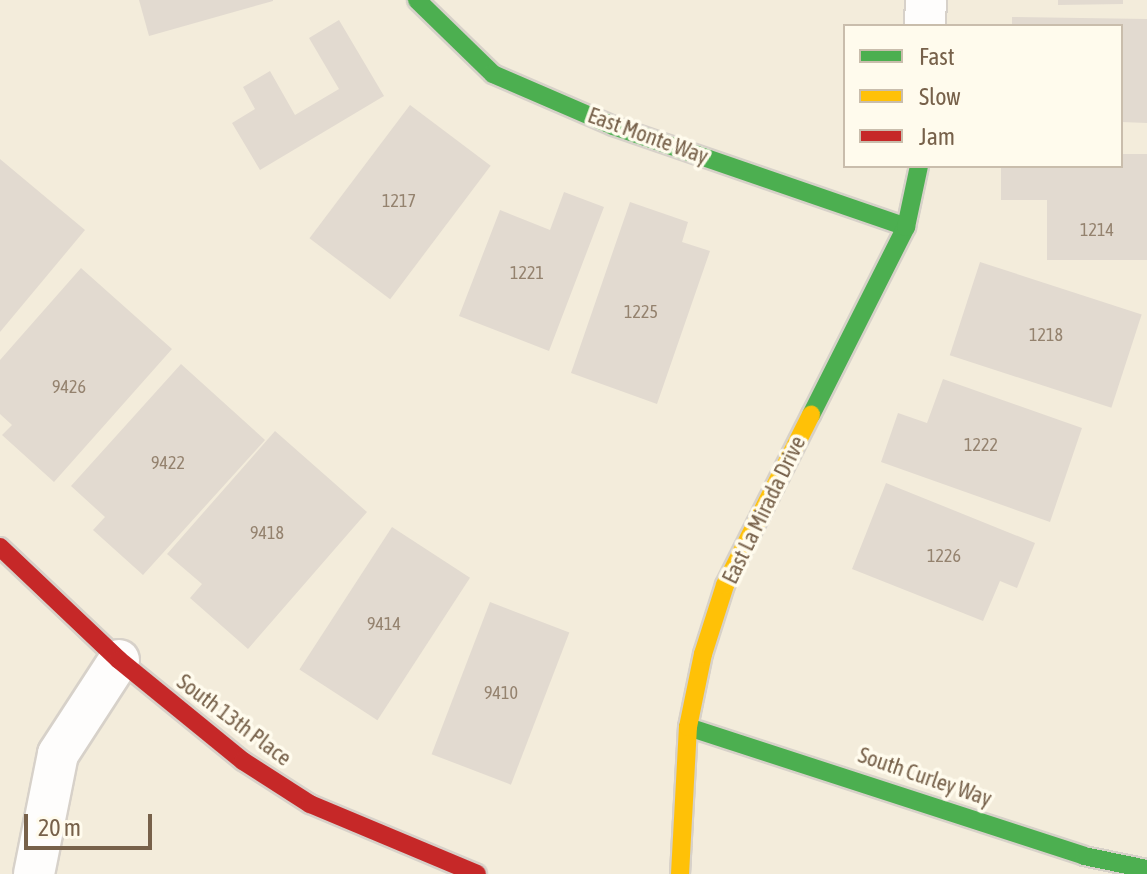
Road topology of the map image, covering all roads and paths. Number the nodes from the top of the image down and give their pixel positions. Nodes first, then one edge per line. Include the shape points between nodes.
1 (417, 0) edge
2 (926, 0) edge
3 (925, 24) edge
4 (919, 168) edge
5 (906, 227) junction
6 (0, 547) edge
7 (119, 660) junction
8 (688, 727) junction
9 (1147, 869) edge
10 (34, 874) edge
11 (477, 874) edge
12 (680, 874) edge

1 - 5 street, East Monte Way via 493,74 613,126
2 - 3 street
4 - 5 street, East La Mirada Drive
5 - 8 street, East La Mirada Drive via 725,585
6 - 7 street, South 13th Place
7 - 10 street via 58,754
7 - 11 street, South 13th Place via 243,761 310,804
8 - 9 street, South Curley Way via 1084,856
8 - 12 street, East La Mirada Drive

